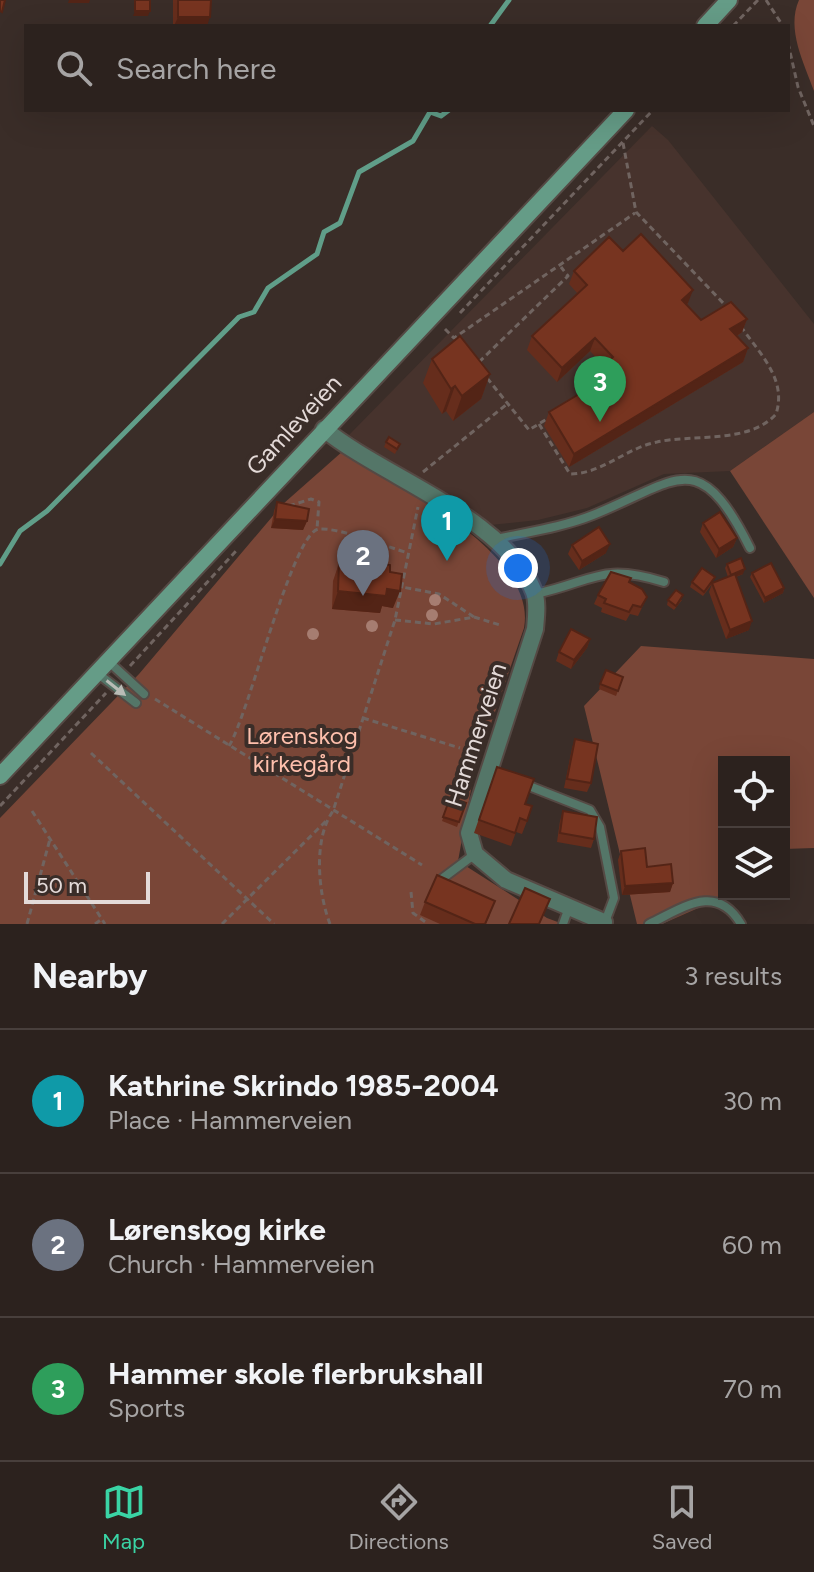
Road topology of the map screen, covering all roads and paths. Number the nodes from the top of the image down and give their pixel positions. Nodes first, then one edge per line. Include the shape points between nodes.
1 (729, 0) edge
2 (758, 0) edge
3 (766, 0) edge
4 (707, 24) edge
5 (735, 24) edge
6 (782, 24) edge
7 (790, 52) edge
8 (624, 112) edge
9 (651, 112) edge
10 (814, 126) edge
11 (623, 143) junction
12 (636, 212) junction
13 (561, 267) junction
14 (732, 314) edge
15 (741, 327) edge
16 (445, 329) junction
17 (436, 338) dead end
18 (454, 338) junction
19 (462, 347) edge
20 (469, 356) edge
21 (585, 371) dead end
22 (484, 375) edge
23 (585, 395) edge
24 (507, 404) junction
25 (562, 410) edge
26 (539, 424) junction
27 (324, 429) junction
28 (415, 486) junction
29 (284, 509) edge
30 (317, 529) junction
31 (495, 539) junction
32 (240, 546) dead end
33 (750, 548) dead end
34 (408, 553) junction
35 (664, 582) dead end
36 (402, 587) junction
37 (535, 594) junction
38 (474, 617) junction
39 (395, 620) junction
40 (500, 625) dead end
41 (102, 667) junction
42 (122, 675) junction
43 (113, 685) junction
44 (144, 694) joint
45 (136, 703) dead end
46 (363, 718) junction
47 (229, 746) junction
48 (460, 748) dead end
49 (91, 753) dead end
50 (0, 776) edge
51 (519, 781) edge
52 (0, 806) edge
53 (32, 811) dead end
54 (333, 811) junction
55 (326, 821) junction
56 (50, 839) junction
57 (475, 854) junction
58 (422, 865) dead end
59 (443, 878) edge
60 (411, 892) dead end
61 (247, 898) junction
62 (569, 907) junction
63 (103, 922) edge
64 (607, 923) edge
65 (27, 924) edge
66 (95, 924) edge
67 (222, 924) edge
68 (274, 924) edge
69 (330, 924) edge
70 (428, 924) edge
71 (563, 924) edge
72 (649, 924) edge
73 (741, 924) edge

1 - 4 main road
2 - 5 path
3 - 6 path
7 - 10 path
8 - 27 main road, Gamleveien
9 - 11 path
11 - 12 path
11 - 16 path
12 - 13 path
12 - 14 path
13 - 18 path
13 - 20 path via 568,276 557,287 476,365
15 - 26 path via 779,390 776,414 759,428 654,442 574,475
16 - 17 path
16 - 18 path
18 - 19 path
21 - 23 path via 596,388
22 - 24 path
24 - 26 path via 529,430
24 - 28 path
25 - 26 path
27 - 28 street
27 - 41 main road, Gamleveien
28 - 31 street
28 - 34 path
29 - 30 path via 316,500 321,510
30 - 34 path
30 - 47 path via 302,541 247,710
31 - 33 lane via 590,516 665,480 691,479 731,510
31 - 37 street via 519,565
32 - 42 path
34 - 36 path
35 - 37 lane via 623,571
36 - 38 path via 439,594
36 - 39 path
37 - 57 street, Hammerveien via 535,629 469,833
38 - 39 path via 434,624
38 - 40 path
39 - 46 path
41 - 42 lane
41 - 43 lane
41 - 50 main road, Gamleveien
42 - 44 lane
43 -> 45 lane
43 - 52 path
44 - 47 path
46 - 48 path
46 - 54 path
47 - 54 path
49 - 61 path
51 - 64 lane via 590,810 607,851 614,898
53 - 56 path
54 - 55 path
54 - 58 path
55 - 61 path
55 - 69 path via 321,881
56 - 63 path
56 - 65 path
57 - 59 lane
57 - 62 street via 506,880
60 - 70 path via 413,913
61 - 67 path
61 - 68 path
62 - 64 street
62 - 71 lane
63 - 66 path
72 - 73 lane via 712,900 732,909

